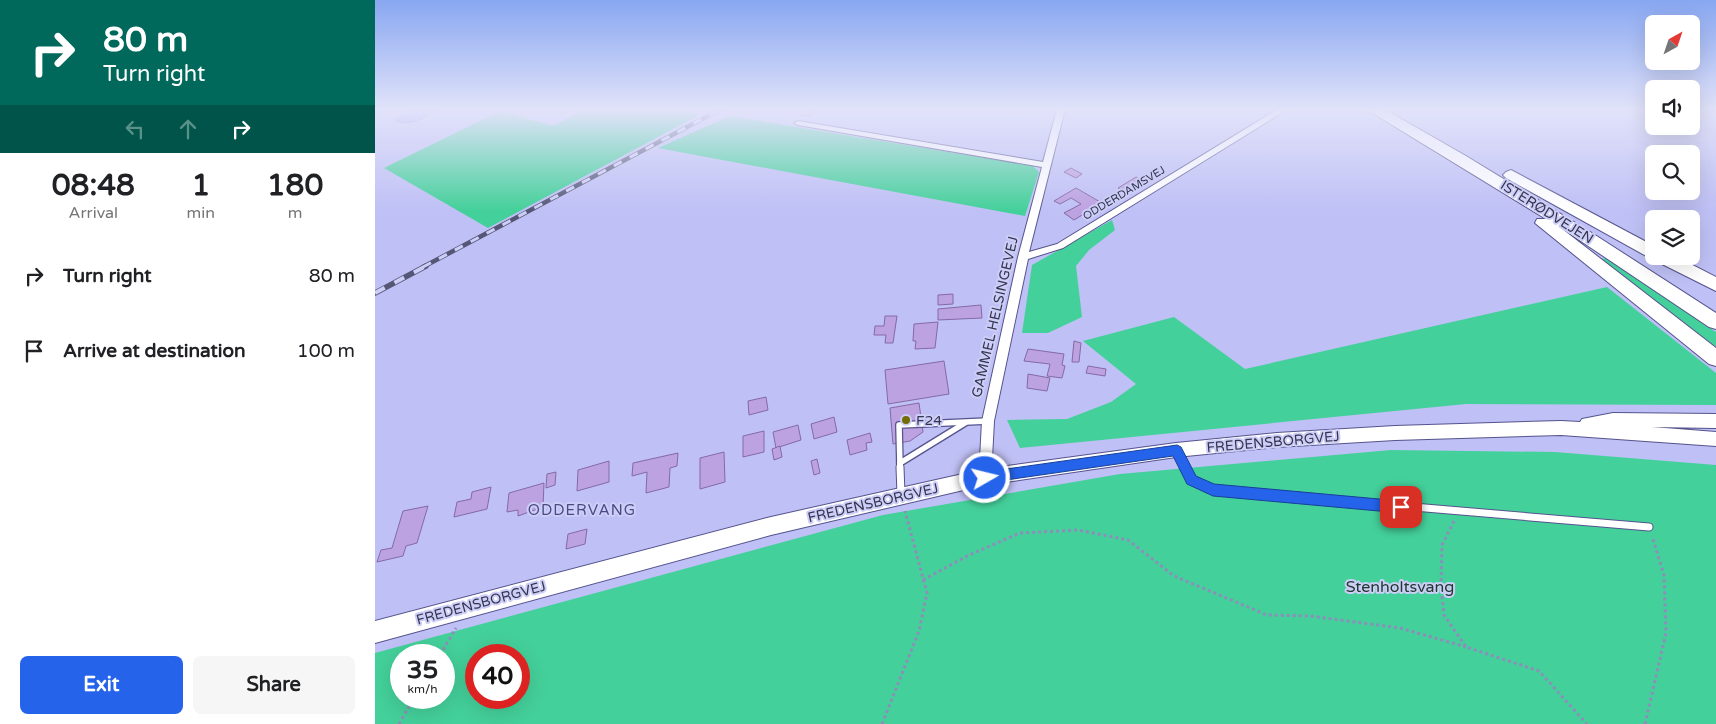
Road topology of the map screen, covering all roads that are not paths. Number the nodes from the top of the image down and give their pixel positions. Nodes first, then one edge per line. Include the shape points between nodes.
1 (915, 143) edge
2 (1053, 143) edge
3 (1229, 143) edge
4 (1432, 143) edge
5 (1452, 143) edge
6 (1451, 154) junction
7 (1047, 165) junction
8 (1492, 165) junction
9 (1645, 247) edge
10 (1023, 257) junction
11 (1678, 265) edge
12 (1716, 285) edge
13 (1716, 309) edge
14 (1716, 322) edge
15 (1716, 359) edge
16 (988, 421) junction
17 (1716, 421) edge
18 (967, 422) junction
19 (1561, 428) junction
20 (1716, 439) edge
21 (1177, 450) junction
22 (900, 464) junction
23 (985, 478) junction
24 (901, 496) junction
25 (1649, 527) road end
26 (375, 632) edge

1 - 7 street
2 - 7 street, GAMMEL HELSINGEVEJ
3 - 10 street, ODDERDAMSVEJ via 1060,246
4 - 6 highway, ISTERØDVEJEN
5 - 8 highway, ISTERØDVEJEN
6 - 14 highway, ISTERØDVEJEN via 1627,262
6 - 15 highway
7 - 10 street, GAMMEL HELSINGEVEJ
8 - 9 highway
8 - 13 highway, ISTERØDVEJEN
10 - 16 street, GAMMEL HELSINGEVEJ
11 - 12 highway
16 - 18 lane
16 - 23 street, GAMMEL HELSINGEVEJ
17 - 19 street, FREDENSBORGVEJ via 1613,420
18 - 22 lane
18 - 22 lane via 899,425
19 - 20 street, FREDENSBORGVEJ
19 - 21 street, FREDENSBORGVEJ via 1375,434
21 - 23 street, FREDENSBORGVEJ
21 - 25 lane via 1191,480 1213,490
22 - 24 lane
23 - 24 street, FREDENSBORGVEJ
24 - 26 street, FREDENSBORGVEJ via 771,526

